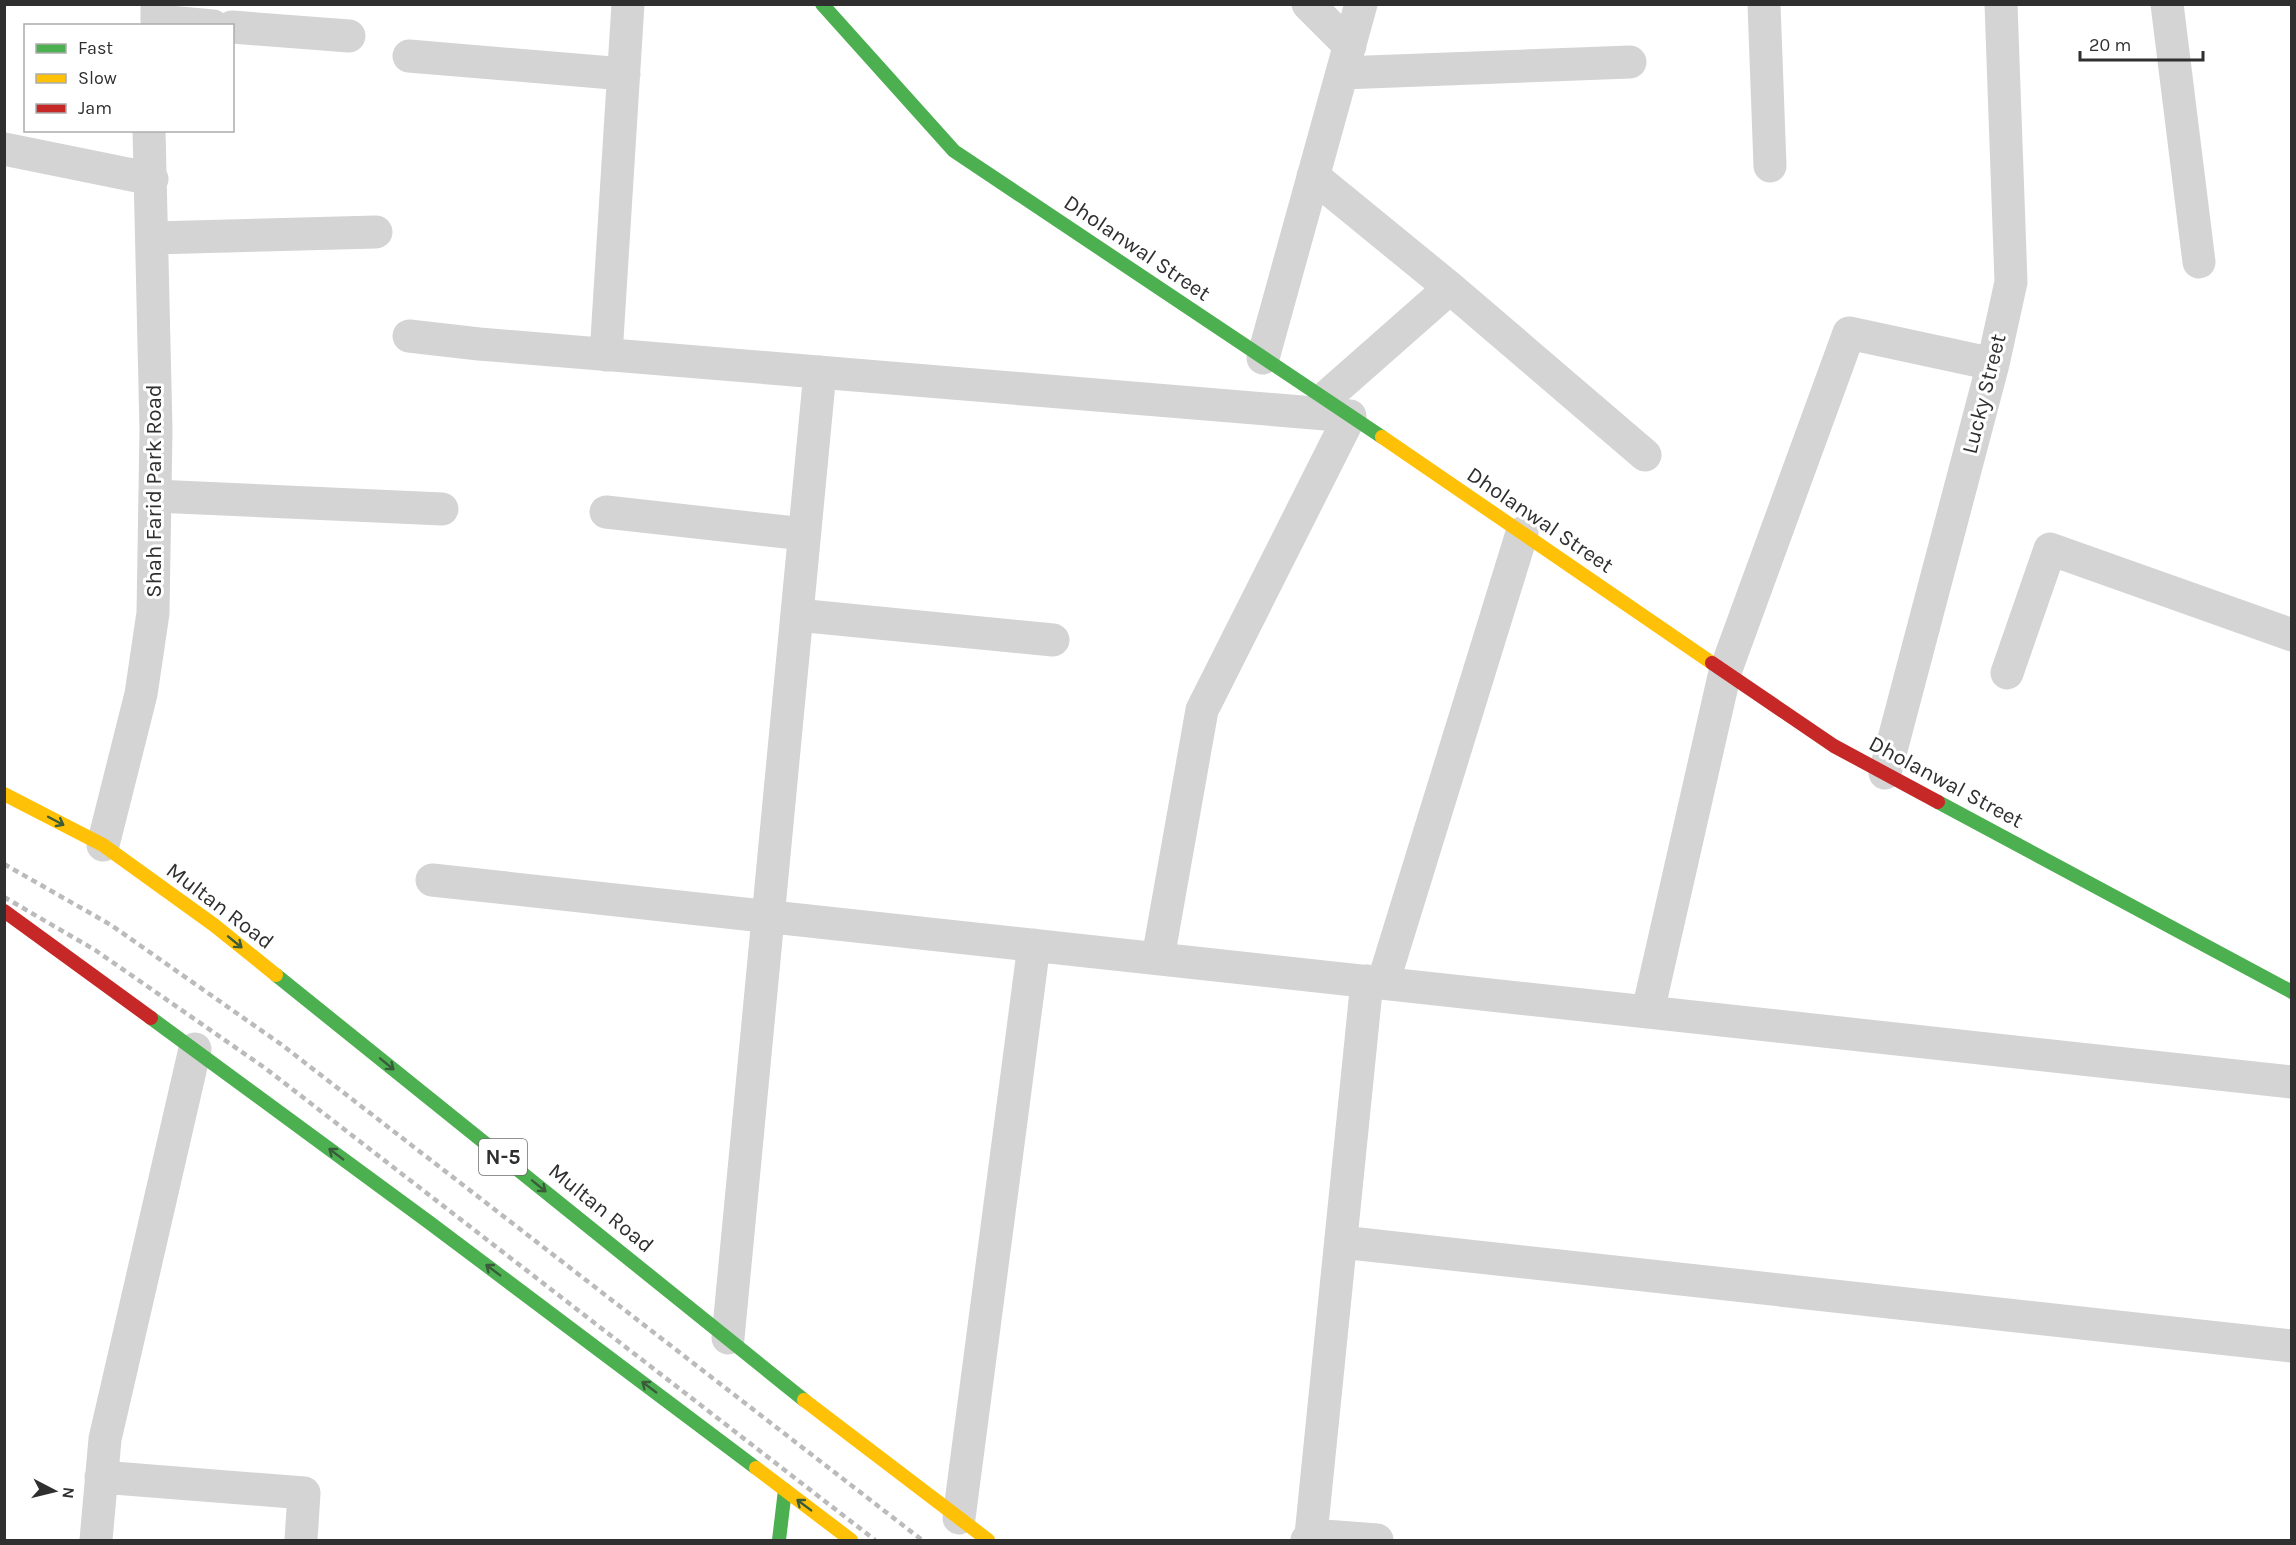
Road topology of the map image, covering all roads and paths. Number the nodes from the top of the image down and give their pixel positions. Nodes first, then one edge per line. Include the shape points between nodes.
1 (628, 4) edge
2 (822, 4) edge
3 (1308, 4) edge
4 (1361, 4) edge
5 (1764, 4) edge
6 (2001, 4) edge
7 (2168, 4) edge
8 (160, 14) edge
9 (204, 24) edge
10 (234, 27) edge
11 (349, 36) dead end
12 (409, 56) dead end
13 (1346, 60) junction
14 (1630, 62) dead end
15 (624, 74) junction
16 (149, 132) edge
17 (4, 149) edge
18 (1770, 166) dead end
19 (1313, 176) junction
20 (152, 179) junction
21 (376, 232) dead end
22 (153, 238) junction
23 (2199, 262) dead end
24 (1450, 288) junction
25 (409, 336) dead end
26 (606, 354) junction
27 (1263, 358) junction
28 (1993, 364) junction
29 (820, 372) junction
30 (1337, 407) junction
31 (1645, 455) dead end
32 (155, 496) junction
33 (442, 509) dead end
34 (606, 512) dead end
35 (1522, 533) junction
36 (804, 534) junction
37 (797, 615) junction
38 (2292, 635) edge
39 (1053, 640) dead end
40 (1725, 672) junction
41 (2007, 673) dead end
42 (1885, 773) junction
43 (4, 794) edge
44 (103, 845) junction
45 (432, 880) dead end
46 (4, 911) edge
47 (769, 916) junction
48 (1034, 945) junction
49 (1158, 958) junction
50 (1375, 982) junction
51 (2292, 992) edge
52 (1648, 1011) junction
53 (195, 1048) junction
54 (2292, 1082) edge
55 (1341, 1242) junction
56 (728, 1338) junction
57 (2292, 1346) edge
58 (101, 1477) junction
59 (785, 1490) junction
60 (959, 1518) junction
61 (1309, 1538) edge
62 (96, 1540) edge
63 (301, 1540) edge
64 (779, 1540) edge
65 (851, 1540) edge
66 (988, 1540) edge
67 (1377, 1540) edge

1 - 15 street
2 - 27 main road, Dholanwal Street via 954,151
3 - 13 street
4 - 13 street
5 - 18 street
6 - 28 street, Lucky Street via 2011,282
7 - 23 street
8 - 9 street
10 - 11 street
12 - 15 street
13 - 14 street
13 - 19 street
15 - 26 street
16 - 20 street, Shah Farid Park Road
17 - 20 street
19 - 24 street
19 - 27 street
20 - 22 street, Shah Farid Park Road
21 - 22 street
22 - 32 street, Shah Farid Park Road
24 - 30 street
24 - 31 street
25 - 26 street
26 - 29 street
27 - 30 main road, Dholanwal Street
28 - 40 street via 1849,333
28 - 42 street, Lucky Street
29 - 30 street
29 - 36 street
30 - 35 main road, Dholanwal Street
30 - 49 street via 1202,710
32 - 33 street
32 - 44 street, Shah Farid Park Road via 153,613 143,682
34 - 36 street
35 - 40 main road, Dholanwal Street
35 - 50 street
36 - 37 street
37 - 39 street
37 - 47 street
38 - 41 street via 2050,549
40 - 42 main road, Dholanwal Street via 1834,746
40 - 52 street
42 - 51 main road, Dholanwal Street
43 -> 44 main road, Multan Road / N-5
44 -> 56 main road, Multan Road / N-5 via 214,925
45 - 47 street
46 - 53 main road
47 - 48 street
47 - 56 street
48 - 49 street
48 - 60 street
49 - 50 street
50 - 52 street
50 - 55 street
52 - 54 street
53 - 58 street via 105,1439
59 -> 53 main road
55 - 57 street
55 - 61 street
56 - 60 main road, Multan Road / N-5
58 - 62 street
58 - 63 street via 304,1493
59 - 64 main road
65 -> 59 main road
60 - 66 main road, Multan Road / N-5
61 - 67 street

